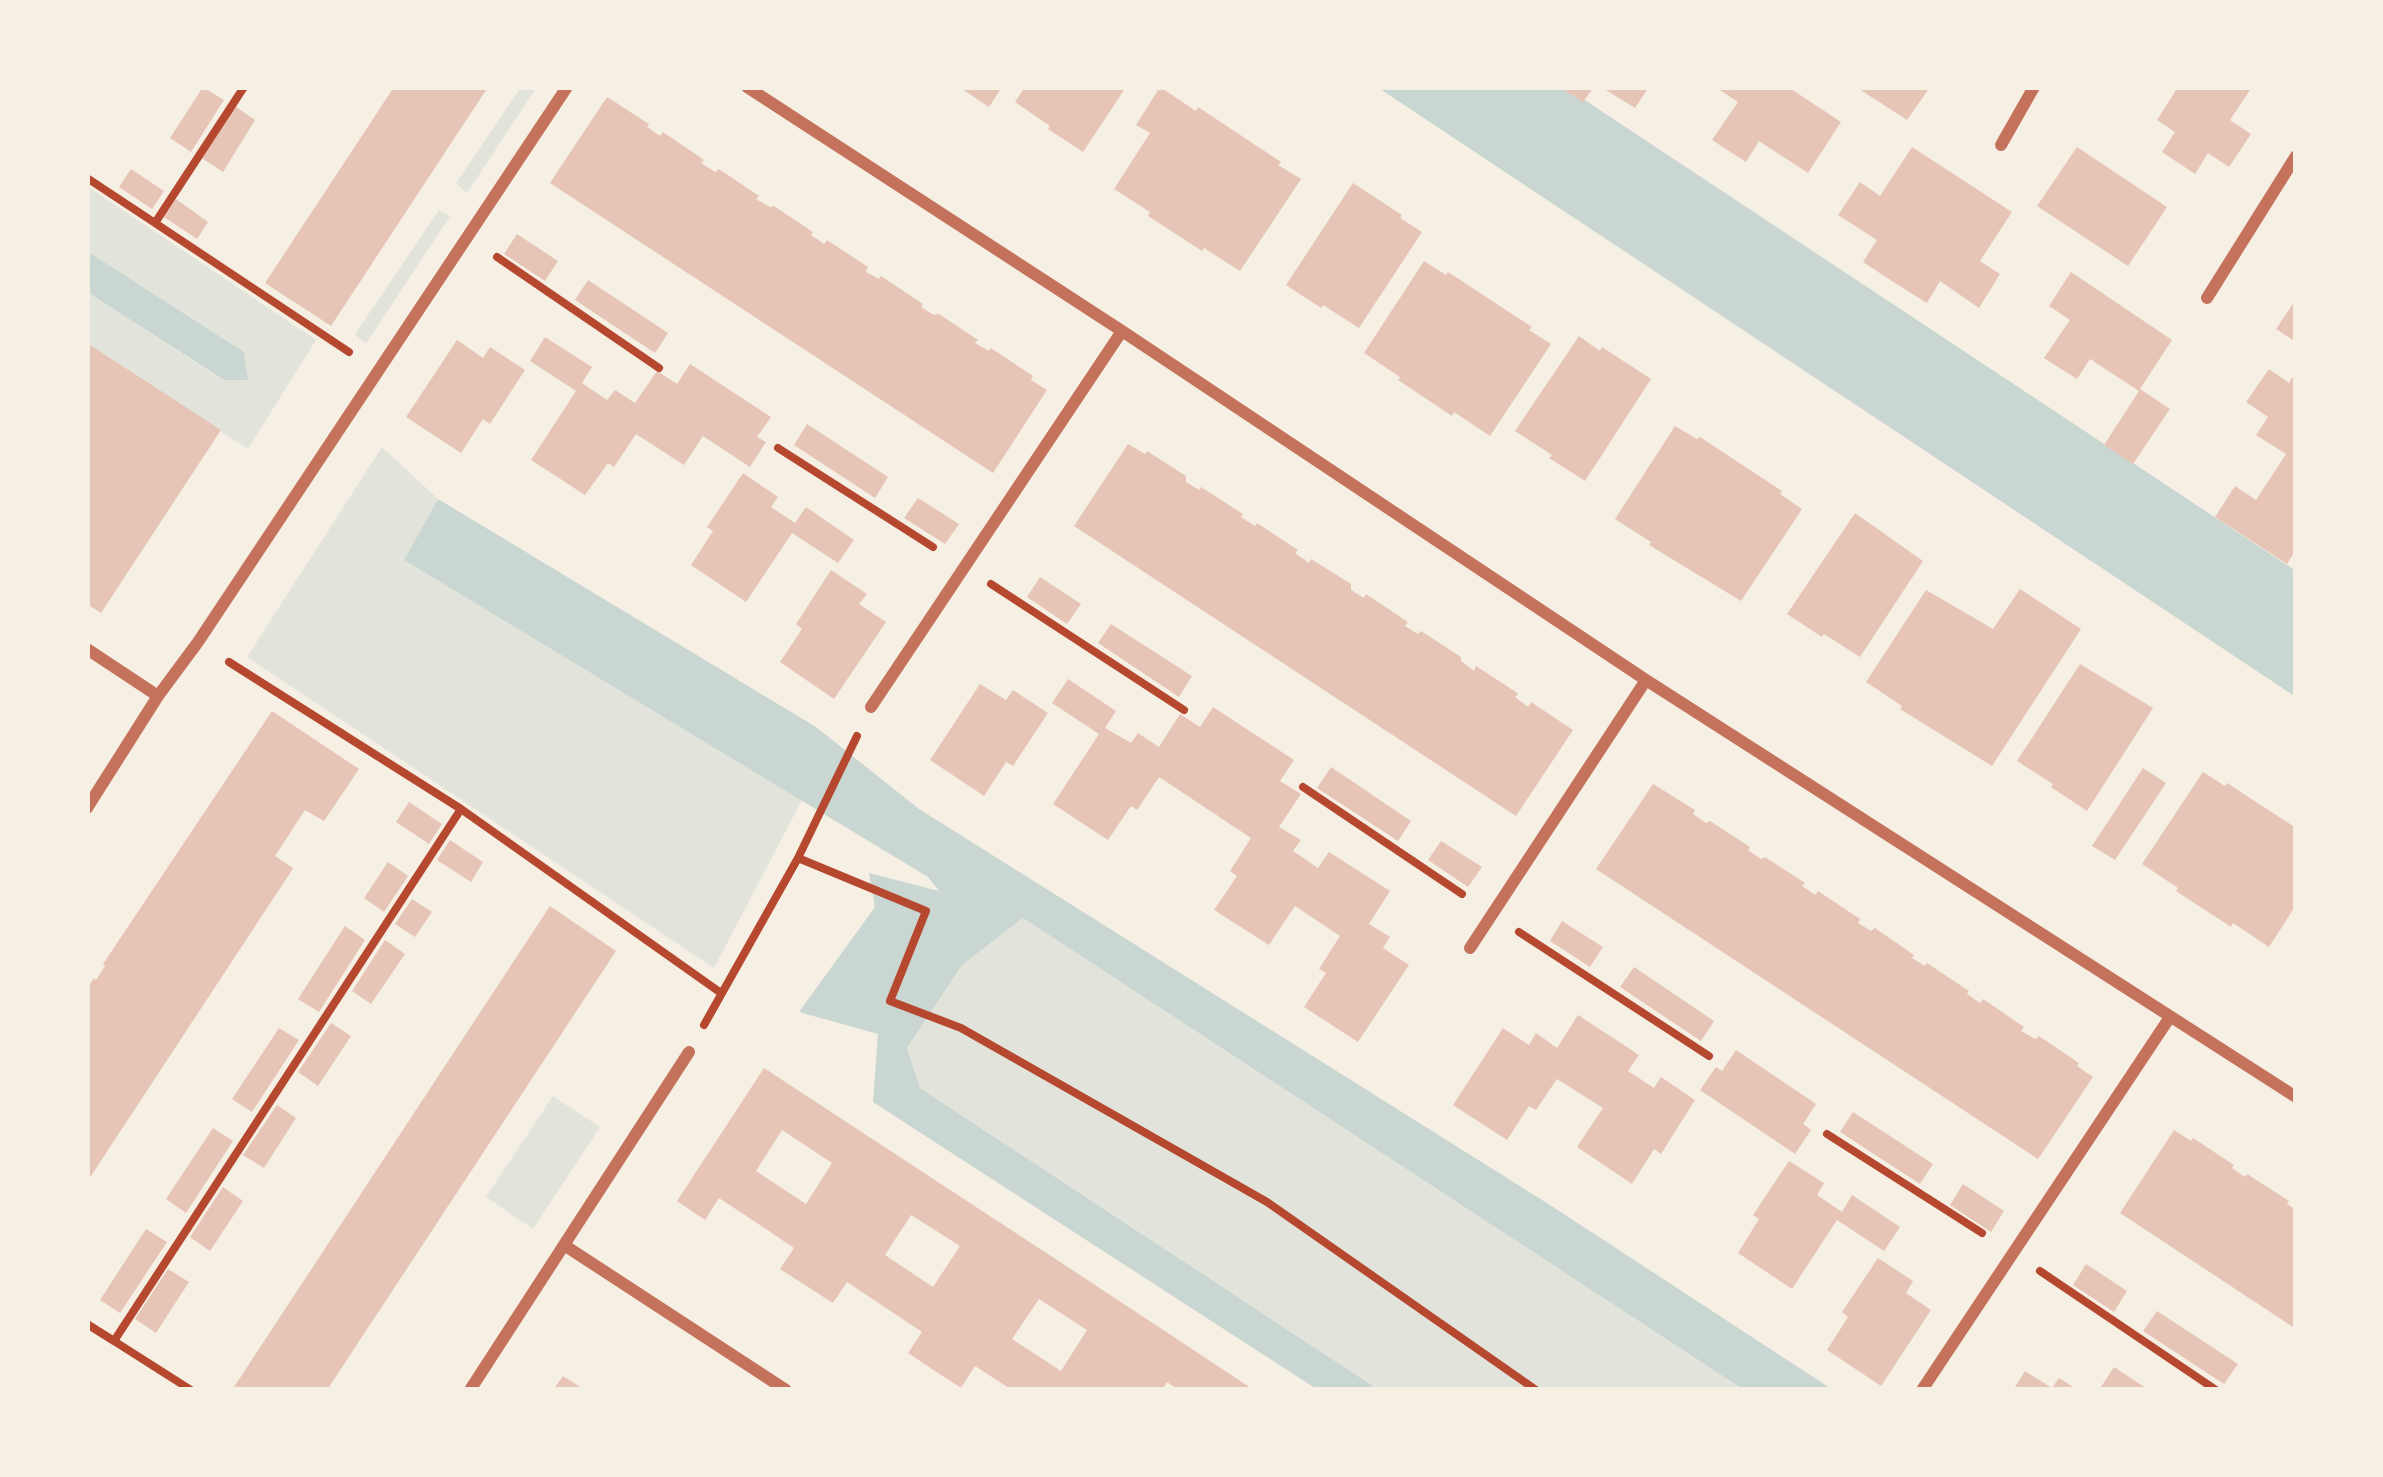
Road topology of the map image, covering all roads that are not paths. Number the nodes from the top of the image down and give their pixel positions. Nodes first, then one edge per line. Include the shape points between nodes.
1 (567, 87) edge
2 (747, 87) edge
3 (2034, 87) edge
4 (2001, 145) dead end
5 (2296, 156) edge
6 (2207, 298) dead end
7 (1122, 331) junction
8 (87, 649) edge
9 (1646, 680) junction
10 (158, 696) junction
11 (871, 707) road end
12 (87, 808) edge
13 (1470, 949) dead end
14 (2170, 1017) junction
15 (689, 1052) road end
16 (2296, 1097) edge
17 (564, 1245) junction
18 (470, 1390) edge
19 (786, 1390) edge
20 (1922, 1390) edge

1 - 10 street
2 - 7 street
3 - 4 street
5 - 6 street
7 - 9 street
7 - 11 street
8 - 10 street
9 - 13 street
9 - 14 street
10 - 12 street
14 - 16 street
14 - 20 street
15 - 17 street
17 - 18 street
17 - 19 street

